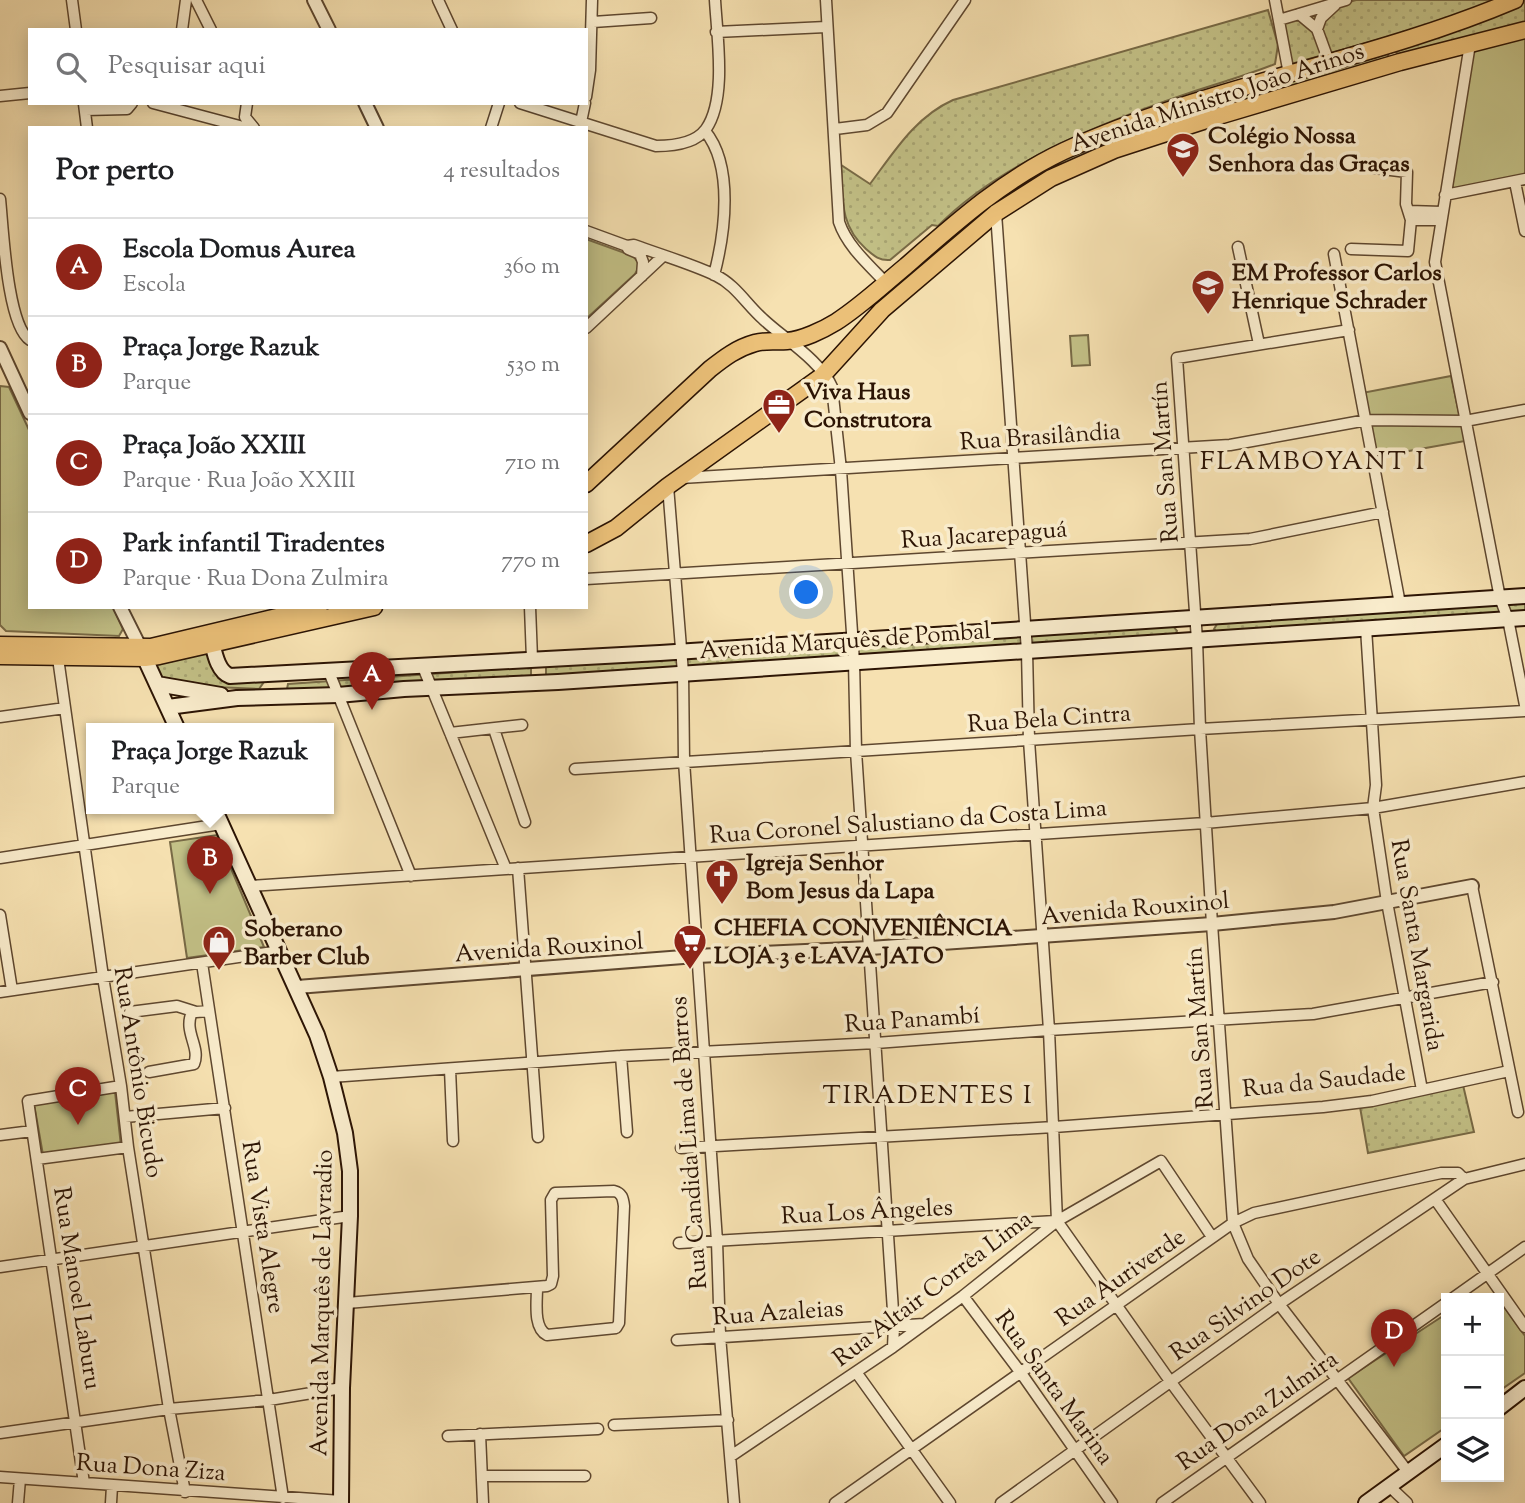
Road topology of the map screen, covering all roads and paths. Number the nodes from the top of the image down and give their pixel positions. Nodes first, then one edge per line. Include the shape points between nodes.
1 (72, 0) edge
2 (186, 0) edge
3 (196, 0) edge
4 (314, 0) edge
5 (438, 0) edge
6 (592, 0) edge
7 (715, 0) edge
8 (826, 0) edge
9 (965, 0) edge
10 (1275, 0) edge
11 (1515, 0) edge
12 (1342, 1) edge
13 (1299, 14) junction
14 (651, 18) dead end
15 (1279, 20) junction
16 (593, 22) junction
17 (826, 27) junction
18 (76, 28) edge
19 (182, 28) edge
20 (210, 28) edge
21 (328, 28) edge
22 (451, 28) edge
23 (1317, 29) junction
24 (1525, 30) edge
25 (716, 32) junction
26 (1470, 44) junction
27 (1329, 62) junction
28 (1289, 74) junction
29 (588, 76) edge
30 (1316, 88) junction
31 (1236, 89) junction
32 (28, 93) edge
33 (0, 96) edge
34 (130, 105) edge
35 (160, 105) edge
36 (192, 105) edge
37 (247, 105) edge
38 (366, 105) edge
39 (498, 105) edge
40 (526, 105) edge
41 (585, 105) edge
42 (84, 106) edge
43 (194, 115) junction
44 (1222, 115) junction
45 (581, 122) junction
46 (87, 126) edge
47 (239, 126) edge
48 (252, 126) edge
49 (376, 126) edge
50 (492, 126) edge
51 (835, 129) junction
52 (705, 131) junction
53 (1342, 164) dead end
54 (1520, 181) edge
55 (1445, 195) junction
56 (0, 199) edge
57 (996, 213) junction
58 (1410, 215) junction
59 (1442, 216) junction
60 (1525, 231) edge
61 (588, 232) edge
62 (627, 246) junction
63 (1238, 247) dead end
64 (1351, 249) dead end
65 (1334, 254) dead end
66 (663, 256) junction
67 (714, 275) junction
68 (642, 276) junction
69 (886, 283) junction
70 (898, 296) junction
71 (588, 326) edge
72 (1349, 330) junction
73 (27, 338) edge
74 (788, 341) junction
75 (1259, 344) junction
76 (0, 348) edge
77 (824, 374) junction
78 (28, 409) edge
79 (1525, 410) edge
80 (1367, 420) junction
81 (1465, 421) junction
82 (1185, 448) junction
83 (1014, 459) junction
84 (841, 470) junction
85 (674, 482) junction
86 (589, 483) edge
87 (638, 512) junction
88 (1383, 512) junction
89 (588, 530) edge
90 (1191, 542) junction
91 (588, 543) edge
92 (1020, 553) junction
93 (847, 564) junction
94 (676, 575) junction
95 (588, 579) edge
96 (1513, 597) edge
97 (1481, 599) junction
98 (1400, 604) junction
99 (122, 609) edge
100 (311, 609) edge
101 (364, 609) edge
102 (530, 609) edge
103 (1202, 617) junction
104 (1177, 619) junction
105 (1516, 619) edge
106 (1484, 621) junction
107 (1366, 628) junction
108 (1031, 629) junction
109 (1003, 631) junction
110 (211, 639) junction
111 (1203, 639) junction
112 (858, 640) junction
113 (1177, 641) junction
114 (830, 642) junction
115 (1033, 650) junction
116 (2, 651) edge
117 (688, 651) junction
118 (1006, 652) junction
119 (142, 653) junction
120 (660, 653) junction
121 (58, 657) junction
122 (532, 659) junction
123 (859, 662) junction
124 (833, 664) junction
125 (423, 667) junction
126 (329, 673) junction
127 (689, 673) junction
128 (278, 675) junction
129 (661, 675) junction
130 (157, 684) junction
131 (432, 688) junction
132 (338, 695) junction
133 (237, 698) junction
134 (259, 698) junction
135 (1525, 705) edge
136 (167, 707) junction
137 (65, 708) junction
138 (1525, 711) edge
139 (0, 717) edge
140 (1371, 721) junction
141 (175, 723) edge
142 (522, 725) dead end
143 (494, 729) junction
144 (1200, 729) junction
145 (450, 733) junction
146 (1029, 740) junction
147 (856, 751) junction
148 (684, 761) junction
149 (575, 769) dead end
150 (1525, 782) edge
151 (1373, 808) junction
152 (217, 814) edge
153 (525, 822) dead end
154 (1205, 822) junction
155 (221, 824) junction
156 (1035, 834) junction
157 (85, 844) junction
158 (863, 845) junction
159 (690, 857) junction
160 (0, 858) edge
161 (506, 869) junction
162 (518, 869) junction
163 (411, 876) junction
164 (250, 886) junction
165 (1472, 886) joint
166 (1387, 902) junction
167 (0, 915) edge
168 (1212, 924) junction
169 (1042, 937) junction
170 (870, 948) junction
171 (280, 951) junction
172 (696, 956) junction
173 (202, 963) junction
174 (525, 970) junction
175 (103, 977) junction
176 (1493, 982) junction
177 (297, 987) junction
178 (12, 990) junction
179 (0, 992) edge
180 (1406, 998) junction
181 (209, 1011) junction
182 (130, 1012) dead end
183 (192, 1012) junction
184 (1218, 1020) junction
185 (1049, 1030) junction
186 (876, 1043) junction
187 (704, 1052) junction
188 (621, 1056) junction
189 (532, 1063) junction
190 (450, 1069) junction
191 (1509, 1071) junction
192 (149, 1072) dead end
193 (331, 1077) junction
194 (121, 1086) junction
195 (1422, 1090) junction
196 (225, 1108) junction
197 (1226, 1112) junction
198 (1518, 1112) dead end
199 (125, 1117) junction
200 (1054, 1127) junction
201 (32, 1131) junction
202 (627, 1132) dead end
203 (0, 1135) edge
204 (538, 1137) dead end
205 (883, 1138) junction
206 (453, 1141) dead end
207 (709, 1146) junction
208 (128, 1147) junction
209 (681, 1148) dead end
210 (37, 1159) junction
211 (1525, 1164) edge
212 (1464, 1179) junction
213 (1435, 1199) junction
214 (349, 1216) junction
215 (1057, 1221) junction
216 (1233, 1223) junction
217 (244, 1231) junction
218 (888, 1232) junction
219 (1212, 1237) junction
220 (717, 1241) junction
221 (679, 1243) dead end
222 (145, 1245) junction
223 (1525, 1247) edge
224 (52, 1259) junction
225 (0, 1267) edge
226 (1486, 1275) junction
227 (537, 1288) junction
228 (1460, 1293) edge
229 (963, 1296) junction
230 (347, 1303) junction
231 (1279, 1304) junction
232 (1115, 1305) junction
233 (1441, 1306) edge
234 (924, 1324) junction
235 (894, 1326) junction
236 (1525, 1327) edge
237 (720, 1336) junction
238 (677, 1340) dead end
239 (893, 1347) junction
240 (856, 1372) junction
241 (1021, 1373) junction
242 (1336, 1379) junction
243 (1170, 1381) junction
244 (342, 1388) junction
245 (1525, 1388) edge
246 (269, 1400) junction
247 (1504, 1404) edge
248 (169, 1409) junction
249 (728, 1420) junction
250 (77, 1423) junction
251 (614, 1425) dead end
252 (598, 1429) dead end
253 (0, 1433) edge
254 (480, 1434) junction
255 (448, 1436) dead end
256 (1441, 1449) edge
257 (913, 1450) junction
258 (1074, 1451) junction
259 (731, 1456) junction
260 (1227, 1457) junction
261 (1408, 1472) junction
262 (482, 1476) junction
263 (585, 1476) dead end
264 (0, 1477) edge
265 (20, 1479) junction
266 (84, 1483) junction
267 (112, 1486) junction
268 (1389, 1486) junction
269 (185, 1492) junction
270 (283, 1498) junction
271 (1372, 1501) edge
272 (341, 1502) edge
273 (18, 1503) edge
274 (111, 1503) edge
275 (482, 1503) edge
276 (734, 1503) edge
277 (835, 1503) edge
278 (950, 1503) edge
279 (1001, 1503) edge
280 (1112, 1503) edge
281 (1162, 1503) edge
282 (1260, 1503) edge
283 (1407, 1503) edge

1 - 18 street
2 - 19 street
3 - 20 street
4 - 21 street
5 - 22 street
6 - 16 street
7 - 25 street
8 - 17 street
9 - 51 street via 887,113 867,125
10 - 15 street
11 - 27 main road, Avenida Ministro João Arinos
12 - 13 street
12 - 23 street via 1321,18
13 - 15 street
13 - 23 street
14 - 16 street
15 - 28 street
16 - 29 street
17 - 25 street
17 - 51 street
23 - 27 street
24 - 26 main road, Avenida Ministro João Arinos
25 - 52 street via 718,86
26 - 30 main road, Avenida Ministro João Arinos
26 - 55 street
27 - 28 main road, Avenida Ministro João Arinos
27 - 30 main road via 1328,78
28 - 31 main road, Avenida Ministro João Arinos
30 - 44 main road, Avenida Ministro João Arinos
31 - 44 main road via 1224,100
31 - 69 main road, Avenida Ministro João Arinos via 1106,134 1041,163 970,211
32 - 33 street
34 - 42 street via 127,109
35 - 43 street
36 - 43 street
37 - 48 street via 245,117
38 - 49 street
39 - 50 street
40 - 45 street
41 - 45 street
42 - 46 street
43 - 47 street
44 - 57 main road, Avenida Ministro João Arinos via 1072,167
45 - 52 street via 656,146 682,143
51 - 69 street via 839,222 854,248
52 - 67 street via 713,141 723,186 725,223
53 - 58 street via 1407,172
54 - 55 street
54 - 60 street
55 - 59 street
56 - 73 street via 12,303
57 - 70 main road, Avenida Ministro João Arinos
57 - 83 street
58 - 59 street
58 - 64 street via 1408,251
59 - 81 street via 1435,262
61 - 62 street
62 - 66 street
62 - 68 street via 642,258
63 - 75 street
65 - 72 street
66 - 67 street
66 - 68 street
67 - 74 street via 732,286
68 - 71 street
69 - 70 main road
69 - 74 main road, Avenida Ministro João Arinos via 834,324
70 - 77 main road, Avenida Ministro João Arinos
72 - 75 street
72 - 80 street
74 - 77 street
74 - 86 main road, Avenida Ministro João Arinos via 762,342 732,352
75 - 82 street, Rua San Martín via 1177,358
76 - 78 street
77 - 84 street via 832,387
77 - 85 main road, Avenida Ministro João Arinos
79 - 81 street, Rua Brasilândia
80 - 81 street, Rua Brasilândia
80 - 82 street, Rua Brasilândia via 1230,445
80 - 88 street
81 - 96 street
82 - 83 street, Rua Brasilândia
82 - 90 street, Rua San Martín
83 - 84 street, Rua Brasilândia
83 - 92 street
84 - 85 street, Rua Brasilândia
84 - 93 street
85 - 87 main road, Avenida Ministro João Arinos
85 - 94 street
87 - 89 main road via 615,525
87 - 91 main road, Avenida Ministro João Arinos
88 - 90 street, Rua Jacarepaguá via 1250,539
88 - 98 street
90 - 92 street, Rua Jacarepaguá
90 - 103 street, Rua San Martín
92 - 93 street, Rua Jacarepaguá
92 - 108 street
93 - 94 street, Rua Jacarepaguá
93 - 112 street
94 - 95 street, Rua Jacarepaguá
94 - 117 street
96 - 97 main road, Avenida Marquês de Pombal
96 - 105 main road
97 - 98 main road, Avenida Marquês de Pombal
97 - 106 main road
98 - 103 main road, Avenida Marquês de Pombal
99 - 119 street
100 - 110 main road
101 - 110 main road
102 - 122 street
103 - 104 main road, Avenida Marquês de Pombal
103 - 111 main road
104 - 108 main road, Avenida Marquês de Pombal
104 - 113 main road
105 - 106 main road, Avenida Marquês de Pombal
105 - 135 street
106 - 107 main road, Avenida Marquês de Pombal
107 - 111 main road, Avenida Marquês de Pombal
107 - 140 street, Rua Santa Margarida
108 - 109 main road, Avenida Marquês de Pombal
108 - 115 main road via 1036,636
109 - 112 main road, Avenida Marquês de Pombal
109 - 118 main road
110 - 119 main road
110 - 128 main road, Avenida Marquês de Pombal via 226,676
111 - 113 main road, Avenida Marquês de Pombal
111 - 144 street, Rua San Martín
112 - 114 main road, Avenida Marquês de Pombal
112 - 123 main road
113 - 115 main road, Avenida Marquês de Pombal
114 - 117 main road, Avenida Marquês de Pombal
114 - 124 main road
115 - 118 main road, Avenida Marquês de Pombal
115 - 146 street
116 - 119 main road
116 - 121 main road
117 - 120 main road, Avenida Marquês de Pombal
117 - 127 main road
118 - 123 main road, Avenida Marquês de Pombal
119 - 121 main road
119 - 130 main road
120 - 122 main road, Avenida Marquês de Pombal
120 - 129 main road
121 - 137 street, Rua Antônio Bicudo
122 - 125 main road, Avenida Marquês de Pombal
123 - 124 main road, Avenida Marquês de Pombal
123 - 147 street
124 - 127 main road, Avenida Marquês de Pombal
125 - 126 main road, Avenida Marquês de Pombal
125 - 131 street
126 - 128 main road, Avenida Marquês de Pombal
126 - 132 street
127 - 129 main road, Avenida Marquês de Pombal
127 - 148 street, Rua Candida Lima de Barros
128 - 134 main road via 265,685
129 - 131 main road, Avenida Marquês de Pombal
130 - 133 main road
130 - 136 main road
131 - 132 main road, Avenida Marquês de Pombal
131 - 145 street
132 - 134 main road, Avenida Marquês de Pombal
132 - 163 street
133 - 134 main road, Avenida Marquês de Pombal
133 - 136 main road, Avenida Marquês de Pombal
136 - 141 main road
137 - 139 street
137 - 157 street, Rua Antônio Bicudo
138 - 140 street, Rua Bela Cintra
140 - 144 street, Rua Bela Cintra
140 - 151 street, Rua Santa Margarida via 1376,785
142 - 143 street
143 - 145 street
143 - 153 street
144 - 146 street, Rua Bela Cintra
144 - 154 street, Rua San Martín
145 - 161 street
146 - 147 street, Rua Bela Cintra
146 - 156 street
147 - 148 street, Rua Bela Cintra
147 - 158 street
148 - 149 street, Rua Bela Cintra
148 - 159 street, Rua Candida Lima de Barros
150 - 151 street, Rua Coronel Salustiano da Costa Lima
151 - 154 street, Rua Coronel Salustiano da Costa Lima
151 - 166 street, Rua Santa Margarida
152 - 155 main road, Avenida Marquês de Lavradio
154 - 156 street, Rua Coronel Salustiano da Costa Lima
154 - 168 street, Rua San Martín
155 - 157 street
155 - 164 main road, Avenida Marquês de Lavradio
156 - 158 street, Rua Coronel Salustiano da Costa Lima
156 - 169 street
157 - 160 street
157 - 175 street, Rua Antônio Bicudo
158 - 159 street, Rua Coronel Salustiano da Costa Lima
158 - 170 street
159 - 162 street, Rua Coronel Salustiano da Costa Lima
159 - 172 street, Rua Candida Lima de Barros
161 - 162 street, Rua Coronel Salustiano da Costa Lima
161 - 163 street, Rua Coronel Salustiano da Costa Lima
162 - 174 street
163 - 164 street, Rua Coronel Salustiano da Costa Lima
164 - 171 main road, Avenida Marquês de Lavradio
165 - 166 street, Avenida Rouxinol
165 - 176 street
166 - 168 street, Avenida Rouxinol
166 - 180 street, Rua Santa Margarida
167 - 178 street
168 - 169 street, Avenida Rouxinol
168 - 184 street, Rua San Martín
169 - 170 street, Avenida Rouxinol
169 - 185 street
170 - 172 street, Avenida Rouxinol
170 - 186 street
171 - 173 street
171 - 177 main road, Avenida Marquês de Lavradio
172 - 174 street, Avenida Rouxinol
172 - 187 street, Rua Candida Lima de Barros
173 - 175 street
173 - 181 street, Rua Vista Alegre
174 - 177 street, Avenida Rouxinol
174 - 189 street
175 - 178 street
175 - 194 street, Rua Antônio Bicudo
176 - 180 street, Rua Panambí
176 - 191 street
177 - 193 main road, Avenida Marquês de Lavradio
178 - 179 street
180 - 184 street, Rua Panambí via 1313,1014
180 - 195 street, Rua Santa Margarida
181 - 183 street
181 - 196 street, Rua Vista Alegre
182 - 183 street via 177,1006
183 - 192 street via 188,1024 196,1054 194,1065
184 - 185 street, Rua Panambí
184 - 197 street, Rua San Martín
185 - 186 street, Rua Panambí
185 - 200 street
186 - 187 street, Rua Panambí
186 - 205 street
187 - 188 street, Rua Panambí
187 - 207 street, Rua Candida Lima de Barros
188 - 189 street, Rua Panambí
188 - 202 street
189 - 190 street, Rua Panambí
189 - 204 street
190 - 193 street, Rua Panambí
190 - 206 street
191 - 195 street, Rua da Saudade
191 - 198 street
193 - 214 main road, Avenida Marquês de Lavradio via 350,1171
194 - 199 street, Rua Antônio Bicudo
194 - 201 street, Rua Manoel Laburu via 28,1101
195 - 197 street, Rua da Saudade via 1323,1107
196 - 199 street
196 - 217 street, Rua Vista Alegre
197 - 200 street, Rua da Saudade
197 - 216 street, Rua San Martín
199 - 208 street, Rua Antônio Bicudo
200 - 205 street, Rua da Saudade
200 - 215 street
201 - 203 street
201 - 210 street, Rua Manoel Laburu
205 - 207 street, Rua da Saudade
205 - 218 street
207 - 209 street, Rua da Saudade
207 - 220 street, Rua Candida Lima de Barros
208 - 210 street
208 - 222 street, Rua Antônio Bicudo
210 - 224 street, Rua Manoel Laburu
211 - 212 street, Rua Silvino Dote
212 - 213 street, Rua Silvino Dote
212 - 216 street, Rua Auriverde via 1452,1172 1441,1173 1255,1213
213 - 226 street
213 - 231 street, Rua Silvino Dote
214 - 217 street
214 - 230 main road, Avenida Marquês de Lavradio
215 - 218 street, Rua Los Ângeles
215 - 219 street, Rua Altair Corrêa Lima via 1161,1161
215 - 229 street, Rua Altair Corrêa Lima
215 - 232 street
216 - 219 street, Rua Auriverde
216 - 231 street, Rua San Martín via 1248,1259
217 - 222 street
217 - 246 street, Rua Vista Alegre
218 - 220 street, Rua Los Ângeles
218 - 235 street
219 - 232 street, Rua Auriverde
220 - 221 street, Rua Los Ângeles
220 - 237 street, Rua Candida Lima de Barros
222 - 224 street
222 - 248 street, Rua Antônio Bicudo
223 - 226 street
224 - 225 street
224 - 250 street, Rua Manoel Laburu
226 - 228 street
226 - 236 street
227 - 227 street via 547,1286 553,1276 551,1200 555,1194 619,1193 624,1206 616,1328 541,1332
227 - 230 street
229 - 234 street, Rua Altair Corrêa Lima
229 - 241 street, Rua Santa Marina
230 - 244 main road, Avenida Marquês de Lavradio
231 - 242 street, Rua San Martín
231 - 243 street, Rua Silvino Dote
232 - 241 street, Rua Auriverde
232 - 243 street
233 - 242 street, Rua Dona Zulmira
234 - 235 street, Rua Azaleias
234 - 239 street, Rua Altair Corrêa Lima
235 - 237 street, Rua Azaleias
235 - 239 street
237 - 238 street, Rua Azaleias
237 - 249 street, Rua Candida Lima de Barros
239 - 240 street, Rua Altair Corrêa Lima
240 - 257 street
240 - 259 street, Rua Altair Corrêa Lima
241 - 257 street, Rua Auriverde
241 - 258 street, Rua Santa Marina
242 - 260 street, Rua Dona Zulmira
242 - 261 street, Rua San Martín
243 - 258 street, Rua Silvino Dote
243 - 260 street
244 - 246 street
244 - 272 main road, Avenida Marquês de Lavradio
245 - 247 main road
246 - 248 street
246 - 270 street, Rua Vista Alegre
248 - 250 street
248 - 269 street, Rua Antônio Bicudo
249 - 251 street
249 - 259 street, Rua Candida Lima de Barros
250 - 253 street
250 - 266 street, Rua Manoel Laburu
252 - 254 street
254 - 255 street
254 - 262 street
256 - 261 main road
257 - 277 street, Rua Auriverde
257 - 278 street
258 - 279 street, Rua Silvino Dote
258 - 280 street, Rua Santa Marina
259 - 276 street, Rua Candida Lima de Barros
260 - 281 street, Rua Dona Zulmira
260 - 282 street
261 - 268 main road
262 - 263 street
262 - 275 street
264 - 265 street, Rua Dona Ziza
265 - 266 street, Rua Dona Ziza
265 - 273 street
266 - 267 street, Rua Dona Ziza
267 - 269 street, Rua Dona Ziza
267 - 274 street
268 - 271 main road
268 - 283 street
269 - 270 street, Rua Dona Ziza
270 - 272 street, Rua Dona Ziza

